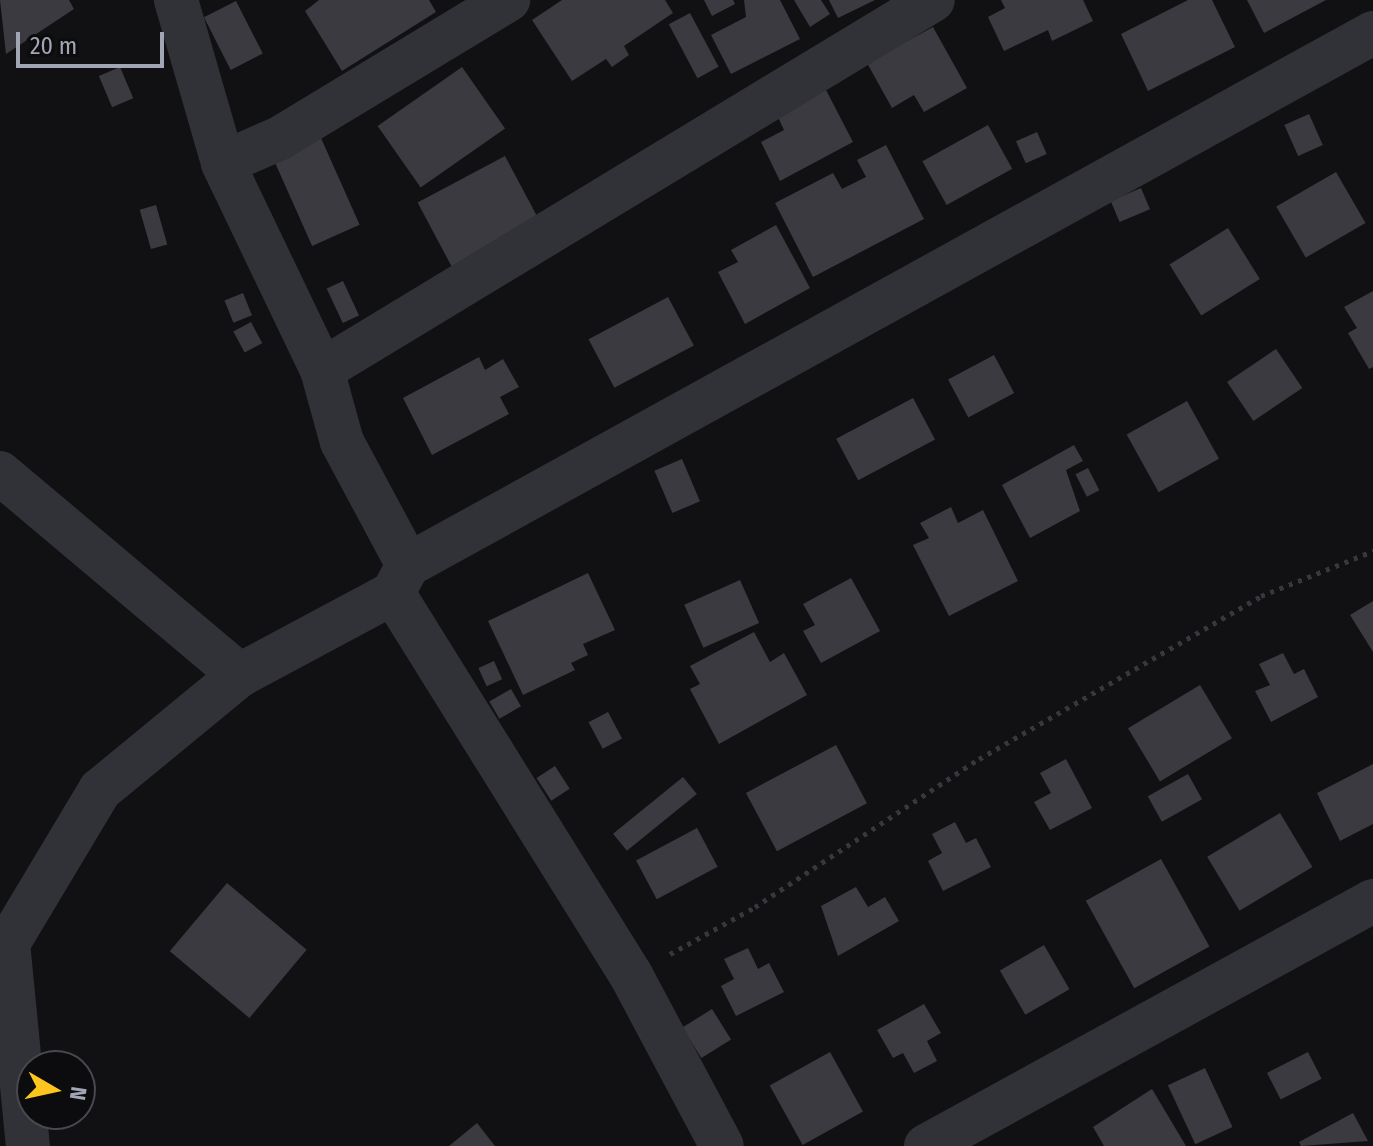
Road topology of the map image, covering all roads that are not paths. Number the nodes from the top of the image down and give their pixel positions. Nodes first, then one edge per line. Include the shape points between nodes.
1 (508, 0) edge
2 (933, 0) edge
3 (184, 3) edge
4 (1373, 33) edge
5 (223, 163) junction
6 (322, 370) junction
7 (0, 473) edge
8 (401, 579) junction
9 (240, 675) junction
10 (1373, 901) edge
11 (4, 950) edge
12 (28, 1146) edge
13 (722, 1146) edge
14 (926, 1146) edge

1 - 5 street via 280,138
2 - 6 street
3 - 5 street
4 - 8 street
5 - 6 street
6 - 8 street via 342,442
7 - 9 street
8 - 9 street
8 - 13 street via 632,977
9 - 11 street via 100,790
10 - 14 street
11 - 12 street

